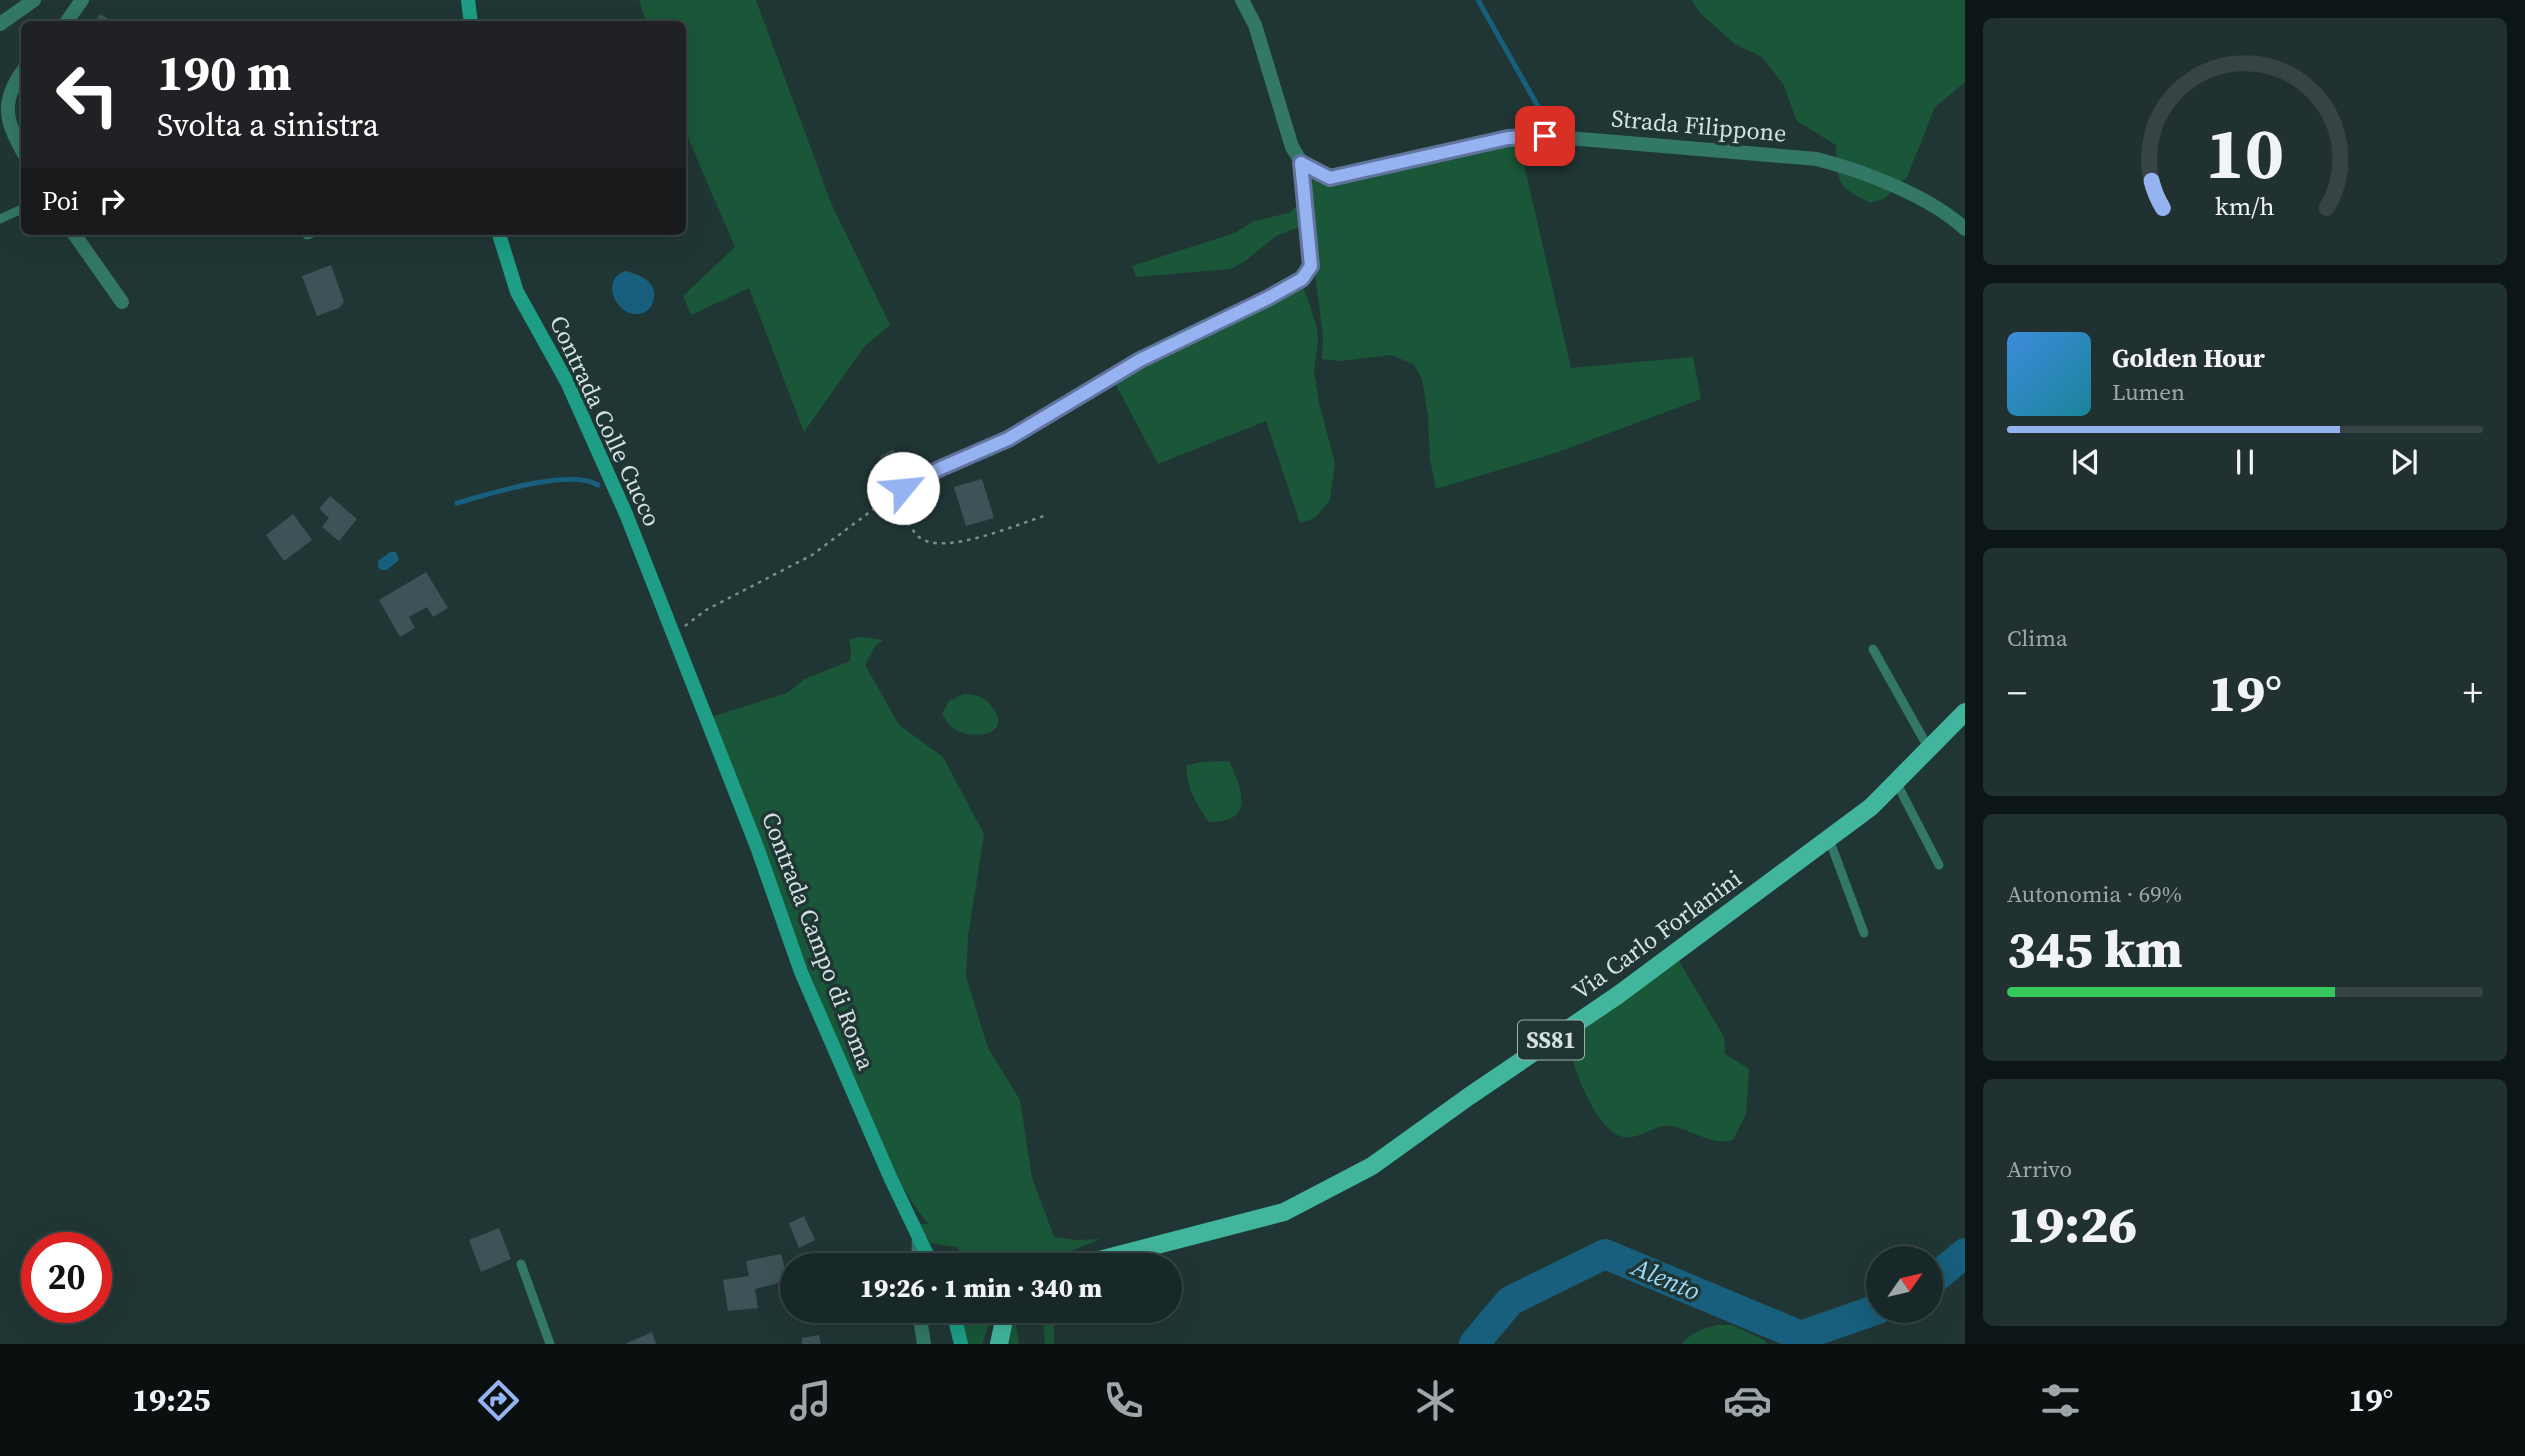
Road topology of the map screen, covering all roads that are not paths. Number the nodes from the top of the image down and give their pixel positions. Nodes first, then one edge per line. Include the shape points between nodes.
1 (34, 0) edge
2 (82, 0) edge
3 (468, 0) edge
4 (1241, 0) edge
5 (67, 21) edge
6 (471, 21) edge
7 (0, 24) edge
8 (21, 74) edge
9 (21, 148) edge
10 (1301, 163) junction
11 (21, 209) edge
12 (0, 219) edge
13 (1965, 229) edge
14 (75, 235) edge
15 (499, 235) edge
16 (122, 302) dead end
17 (903, 488) dead end
18 (672, 631) joint
19 (1873, 649) dead end
20 (1965, 712) edge
21 (1929, 749) junction
22 (1896, 782) junction
23 (1829, 839) junction
24 (1939, 865) dead end
25 (1864, 933) dead end
26 (919, 1235) junction
27 (918, 1253) edge
28 (927, 1253) edge
29 (1126, 1253) edge
30 (521, 1264) dead end
31 (921, 1323) edge
32 (956, 1323) edge
33 (1003, 1323) edge
34 (550, 1344) edge
35 (924, 1344) edge
36 (961, 1344) edge
37 (999, 1344) edge

1 - 7 street
2 - 5 street
3 - 6 street
4 - 10 street via 1255,25
8 - 9 street via 5,98 6,118
10 - 13 street, Strada Filippone via 1330,178 1508,138 1545,136 1817,159 1893,184
10 - 17 lane via 1311,266 1302,279 1140,360 1008,439
11 - 12 lane
14 - 16 street
15 - 18 street, Contrada Colle Cucco via 517,292 572,394
18 - 26 street, Contrada Campo di Roma via 758,846 800,972
19 - 21 lane
20 - 21 main road, Via Carlo Forlanini / SS81
21 - 22 main road, Via Carlo Forlanini / SS81
22 - 23 main road, Via Carlo Forlanini / SS81
22 - 24 lane
23 - 25 lane
23 - 29 main road, Via Carlo Forlanini / SS81 via 1618,995 1372,1166 1284,1212
26 - 27 street
26 - 28 street, Contrada Campo di Roma
30 - 34 lane
31 - 35 street
32 - 36 street
33 - 37 main road

